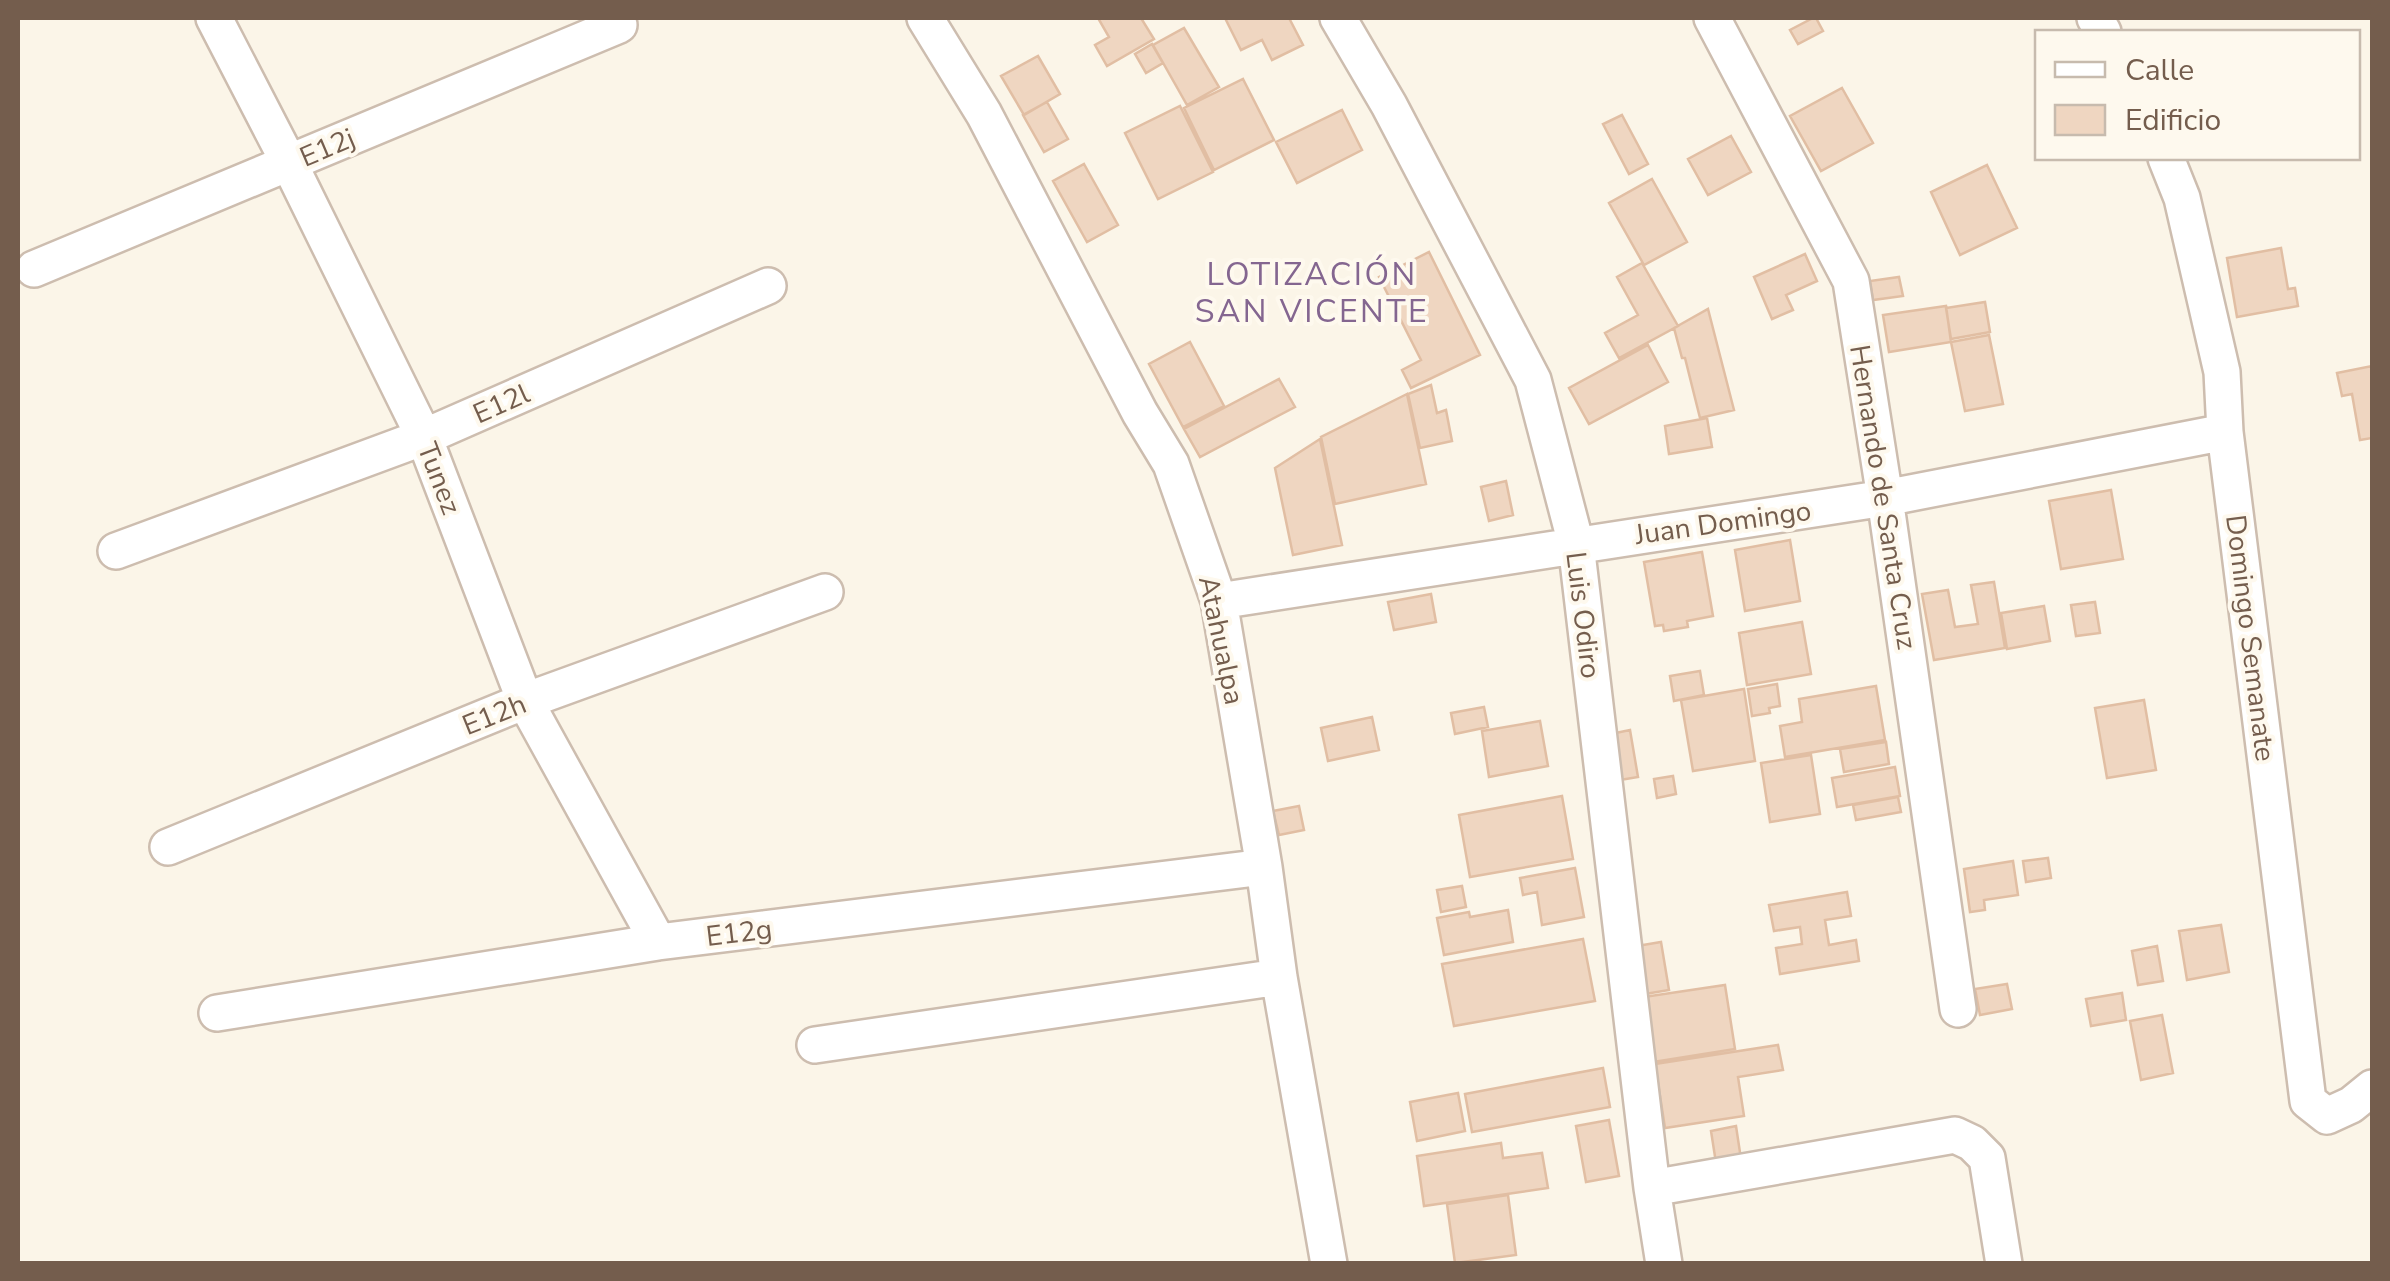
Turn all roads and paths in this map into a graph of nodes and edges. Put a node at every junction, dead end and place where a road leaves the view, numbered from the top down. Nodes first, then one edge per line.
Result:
1 (214, 18) edge
2 (926, 18) edge
3 (1338, 18) edge
4 (1712, 18) edge
5 (619, 25) dead end
6 (2167, 160) edge
7 (289, 162) junction
8 (34, 269) dead end
9 (768, 286) dead end
10 (2225, 432) junction
11 (424, 437) junction
12 (1885, 498) junction
13 (1576, 544) junction
14 (116, 551) dead end
15 (825, 592) dead end
16 (1219, 600) junction
17 (525, 702) junction
18 (168, 847) dead end
19 (1264, 867) junction
20 (658, 942) junction
21 (1279, 977) junction
22 (1958, 1009) dead end
23 (216, 1013) dead end
24 (815, 1045) dead end
25 (2372, 1088) edge
26 (1652, 1188) junction
27 (1329, 1264) edge
28 (1664, 1264) edge
29 (2004, 1264) edge

1 - 7 street, Tunez
2 - 16 street, Atahualpa
3 - 13 street, Luis Odiro
4 - 12 street, Hernando de Santa Cruz
5 - 7 street, E12j
6 - 10 street, Domingo Semanate
7 - 8 street, E12j
7 - 11 street, Tunez
9 - 11 street, E12l
10 - 12 street, Juan Domingo
10 - 25 street, Domingo Semanate
11 - 14 street, E12l
11 - 17 street, Tunez
12 - 13 street, Juan Domingo
12 - 22 street, Hernando de Santa Cruz
13 - 16 street, Juan Domingo
13 - 26 street, Luis Odiro
15 - 17 street, E12h
16 - 19 street, Atahualpa
17 - 18 street, E12h
17 - 20 street, Tunez
19 - 20 street, E12g
19 - 21 street, Atahualpa
20 - 23 street, E12g
21 - 24 street
21 - 27 street, Atahualpa
26 - 28 street, Luis Odiro
26 - 29 street

